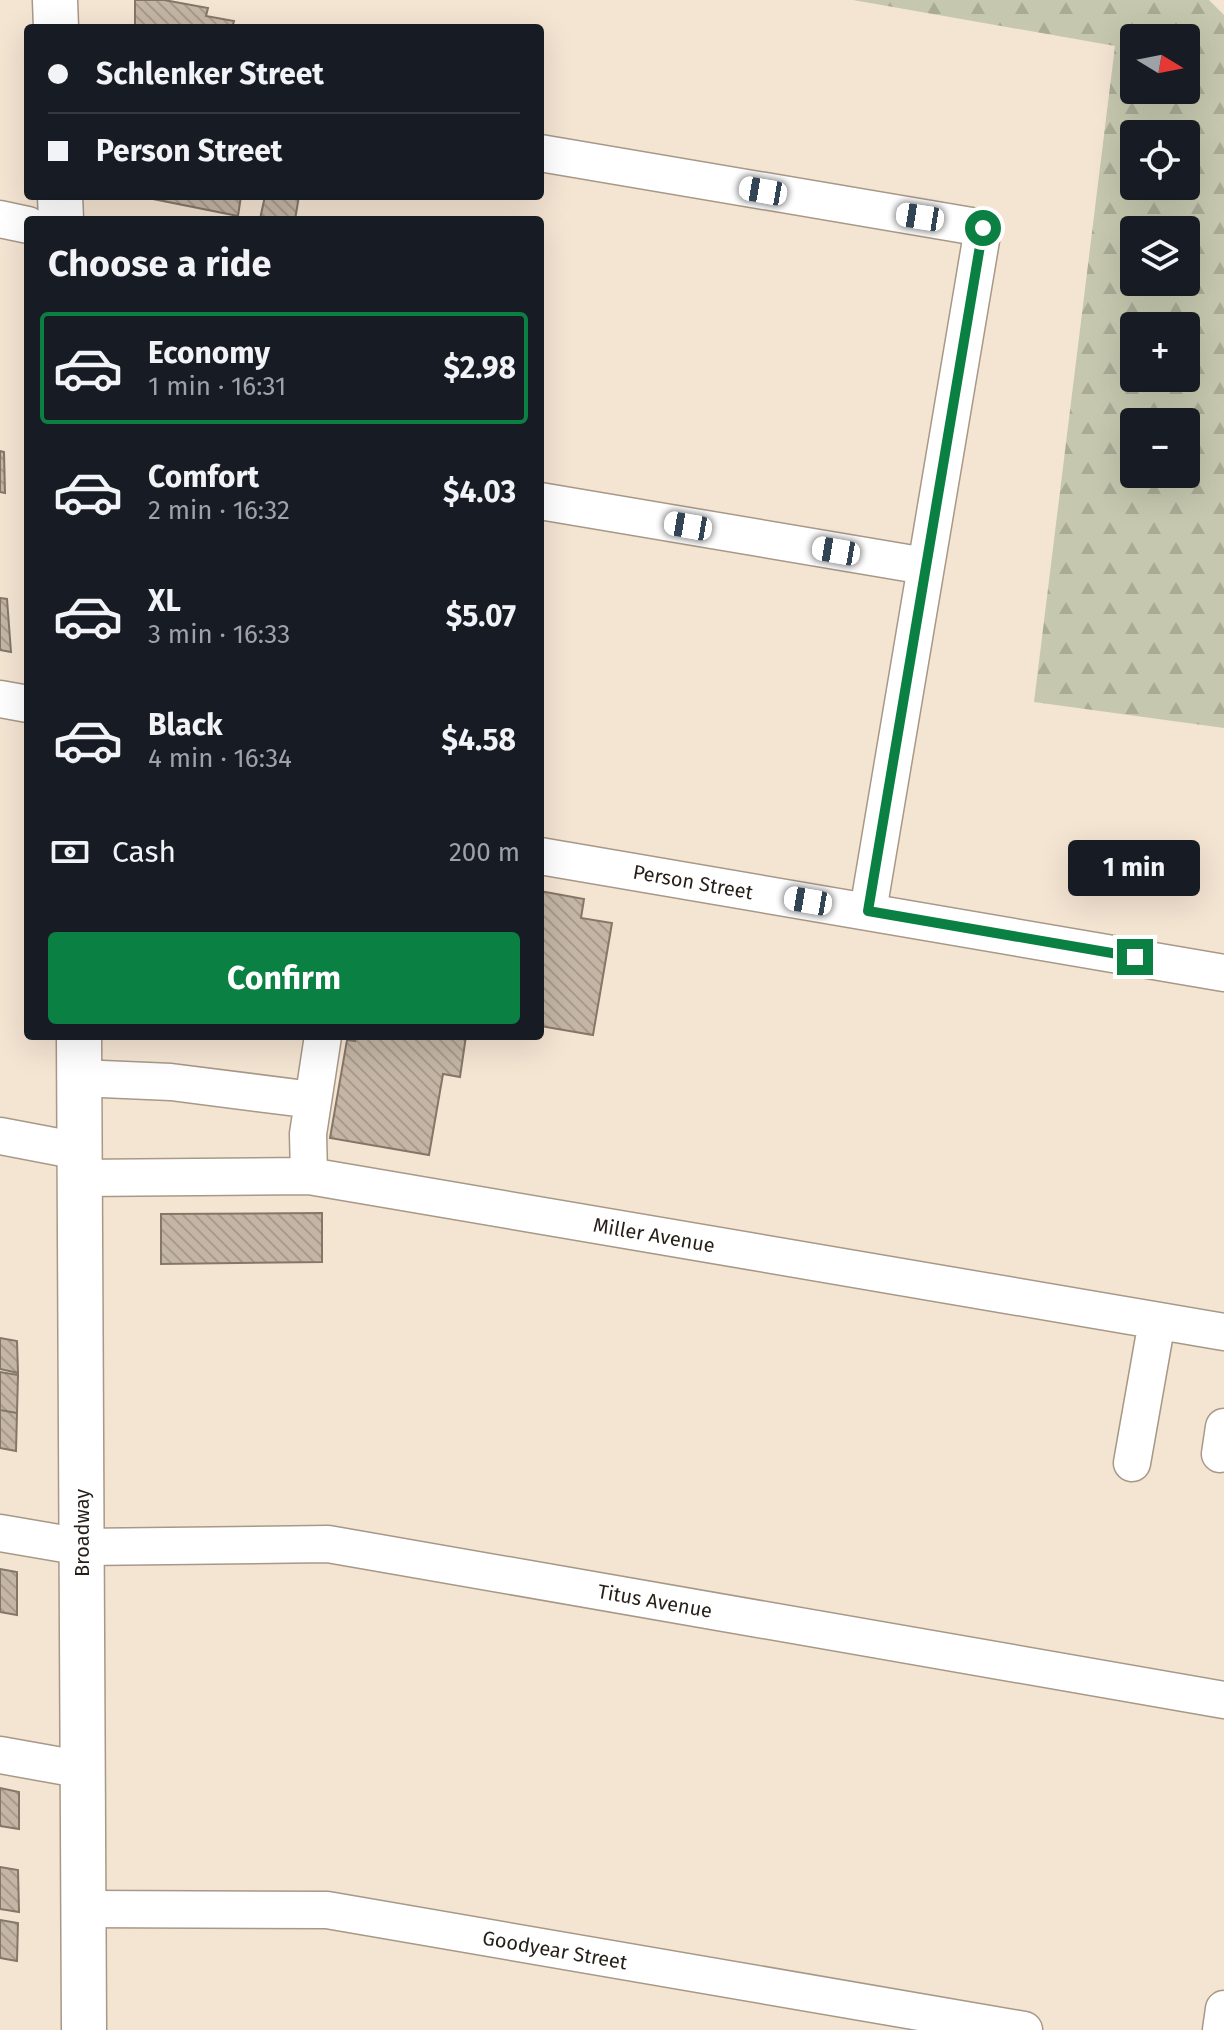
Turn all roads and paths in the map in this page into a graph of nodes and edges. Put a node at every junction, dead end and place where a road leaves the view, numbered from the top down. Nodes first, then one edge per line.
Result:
1 (55, 0) edge
2 (56, 24) edge
3 (544, 154) edge
4 (0, 219) edge
5 (24, 224) edge
6 (544, 502) edge
7 (925, 566) junction
8 (0, 699) edge
9 (24, 703) edge
10 (544, 857) edge
11 (868, 911) junction
12 (1224, 973) edge
13 (322, 1040) edge
14 (79, 1057) edge
15 (313, 1100) junction
16 (0, 1136) edge
17 (80, 1165) junction
18 (309, 1176) junction
19 (1157, 1321) junction
20 (1224, 1332) edge
21 (1132, 1463) dead end
22 (0, 1533) edge
23 (82, 1547) junction
24 (1224, 1700) edge
25 (0, 1755) edge
26 (84, 1770) junction
27 (84, 1909) junction
28 (1224, 2009) edge
29 (84, 2030) edge
30 (1024, 2030) edge
31 (1221, 2030) edge

1 - 2 main road
3 - 7 street
4 - 5 street
6 - 7 street
7 - 11 street
8 - 9 street
10 - 11 street, Person Street
11 - 12 street, Person Street
13 - 15 street
14 - 15 street
14 - 17 main road, Broadway
15 - 18 street
16 - 17 street, Miller Avenue
17 - 18 street, Miller Avenue
17 - 23 main road, Broadway
18 - 19 street, Miller Avenue
19 - 20 street, Miller Avenue
19 - 21 street
22 - 23 street, Titus Avenue
23 - 24 street, Titus Avenue
23 - 26 main road, Broadway
25 - 26 street
26 - 27 main road, Broadway
27 - 29 main road, Broadway
27 - 30 street, Goodyear Street
28 - 31 street

